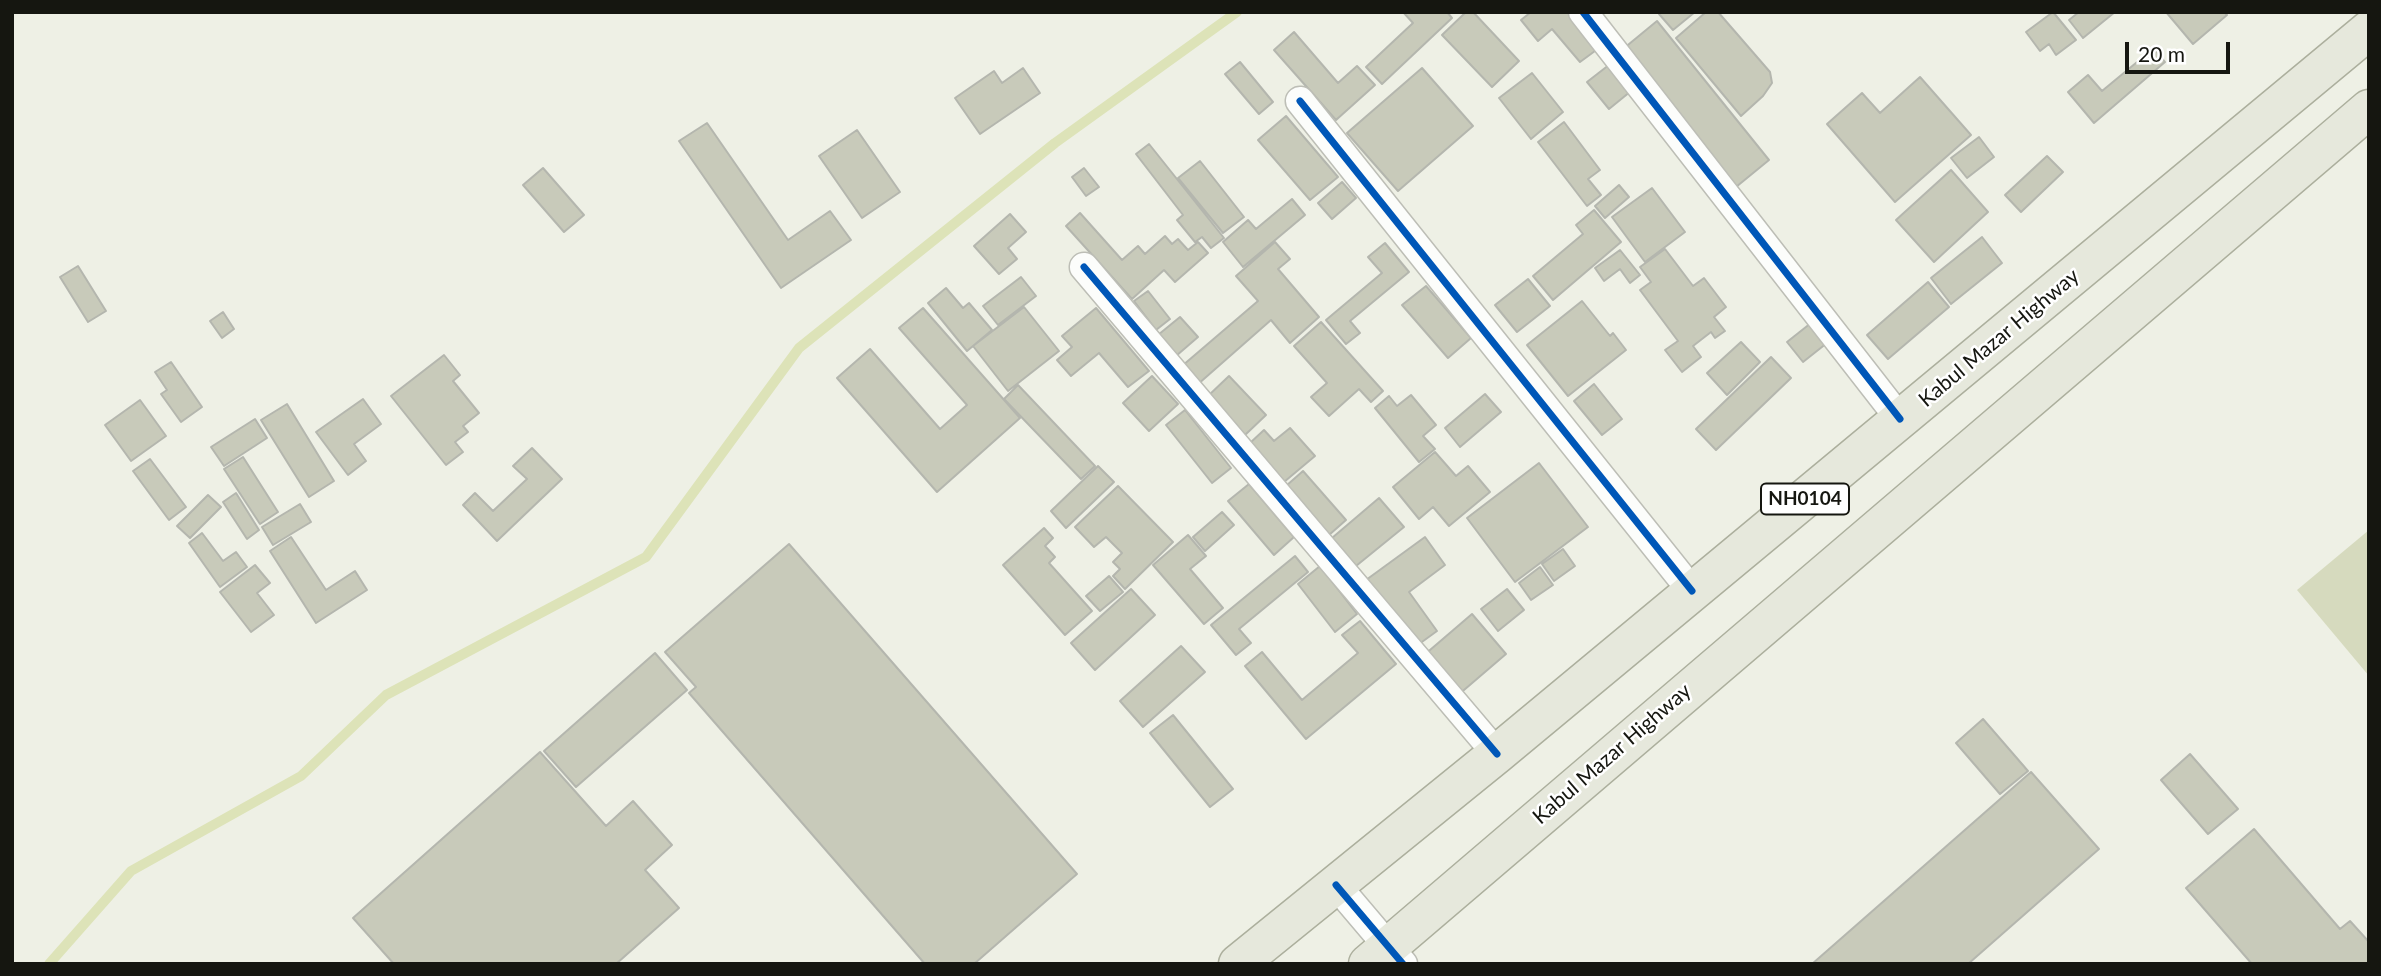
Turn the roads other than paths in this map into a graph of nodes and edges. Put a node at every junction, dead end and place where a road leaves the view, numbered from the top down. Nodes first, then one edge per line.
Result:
1 (1583, 12) edge
2 (2369, 30) edge
3 (1300, 101) dead end
4 (2369, 109) edge
5 (1084, 268) dead end
6 (1900, 419) junction
7 (1692, 592) junction
8 (1497, 754) junction
9 (1336, 885) junction
10 (1386, 958) edge
11 (1238, 964) edge

1 - 6 street
2 - 6 highway, Kabul Mazar Highway / NH0104
3 - 7 street
4 - 10 highway, Kabul Mazar Highway / NH0104
5 - 8 street
6 - 7 highway, Kabul Mazar Highway / NH0104
7 - 8 highway, Kabul Mazar Highway / NH0104
8 - 9 highway, Kabul Mazar Highway / NH0104
9 - 10 street
9 - 11 highway, Kabul Mazar Highway / NH0104

